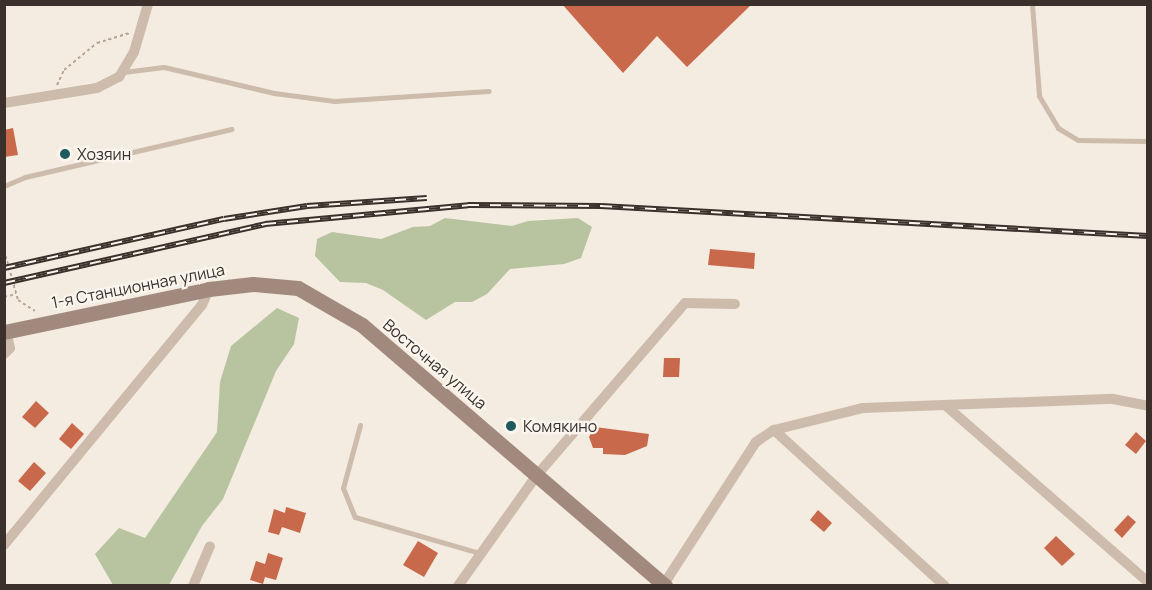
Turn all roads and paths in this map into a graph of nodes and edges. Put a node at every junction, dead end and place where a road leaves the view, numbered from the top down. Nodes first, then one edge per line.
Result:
1 (148, 4) edge
2 (1032, 4) edge
3 (141, 31) junction
4 (123, 72) junction
5 (489, 91) dead end
6 (52, 94) junction
7 (4, 103) edge
8 (232, 129) dead end
9 (1148, 141) edge
10 (4, 186) edge
11 (4, 250) edge
12 (11, 274) junction
13 (4, 276) edge
14 (279, 285) joint
15 (209, 289) junction
16 (16, 294) junction
17 (4, 297) edge
18 (735, 304) dead end
19 (42, 323) junction
20 (5, 332) edge
21 (4, 354) edge
22 (945, 405) junction
23 (1148, 406) edge
24 (360, 425) dead end
25 (774, 430) junction
26 (537, 474) junction
27 (4, 545) edge
28 (210, 546) dead end
29 (480, 553) junction
30 (1148, 582) edge
31 (193, 585) edge
32 (458, 585) edge
33 (664, 585) edge
34 (945, 585) edge

1 - 3 street
2 - 9 lane
3 - 4 street
3 - 6 path
4 - 5 lane
4 - 6 street
6 - 7 street
8 - 10 lane
11 - 12 path
12 - 13 path
12 - 16 path
14 - 15 main road, 1-я Станционная улица
14 - 26 main road, Восточная улица
15 - 19 main road, 1-я Станционная улица
15 - 27 street
16 - 17 path
16 - 19 path
18 - 26 street
19 - 20 main road, 1-я Станционная улица
20 - 21 street
22 - 23 street
22 - 25 street
22 - 30 street
24 - 29 lane
25 - 33 street
25 - 34 street
26 - 29 street
26 - 33 main road, Восточная улица
28 - 31 street
29 - 32 street

